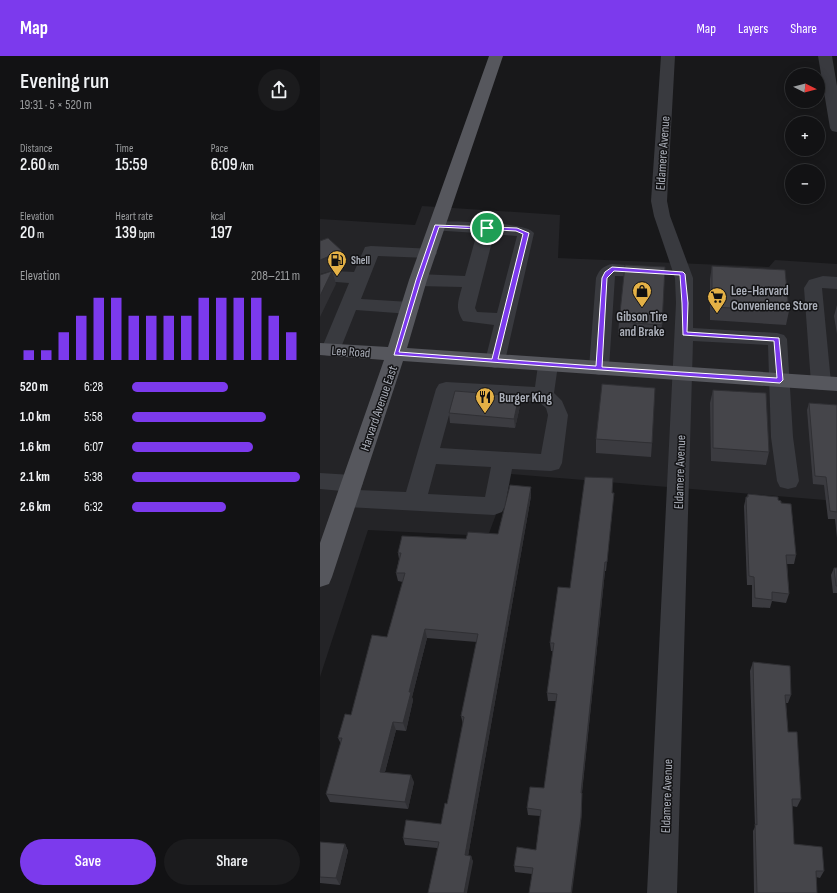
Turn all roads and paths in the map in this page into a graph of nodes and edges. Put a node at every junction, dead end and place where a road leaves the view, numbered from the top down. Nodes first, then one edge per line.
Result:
1 (496, 56) edge
2 (668, 56) edge
3 (825, 56) edge
4 (837, 128) edge
5 (437, 226) junction
6 (487, 228) junction
7 (428, 253) junction
8 (683, 274) junction
9 (360, 278) junction
10 (418, 280) junction
11 (320, 282) edge
12 (472, 282) junction
13 (837, 283) edge
14 (349, 304) junction
15 (410, 308) junction
16 (505, 320) junction
17 (684, 334) junction
18 (325, 350) edge
19 (396, 354) junction
20 (495, 361) junction
21 (548, 365) junction
22 (599, 368) junction
23 (683, 374) junction
24 (780, 380) junction
25 (829, 384) edge
26 (544, 395) junction
27 (428, 455) junction
28 (503, 460) junction
29 (788, 481) dead end
30 (320, 482) edge
31 (349, 491) junction
32 (413, 502) junction
33 (320, 577) edge
34 (662, 893) edge

1 - 5 main road, Harvard Avenue East
2 - 8 street, Eldamere Avenue
3 - 4 street
5 - 6 street
5 - 7 main road, Harvard Avenue East
6 - 12 street
6 - 16 street
7 - 9 street
7 - 10 main road, Harvard Avenue East
8 - 17 street, Eldamere Avenue
8 - 22 street
9 - 11 street
9 - 14 street
10 - 12 street
10 - 15 main road, Harvard Avenue East
12 - 16 street
13 - 25 street
14 - 15 street
14 - 18 street
15 - 19 main road, Harvard Avenue East
16 - 20 street
17 - 23 street, Eldamere Avenue
17 - 24 street
18 - 19 main road, Lee Road
19 - 20 main road, Lee Road
19 - 31 main road, Harvard Avenue East
20 - 21 main road, Lee Road
21 - 22 main road, Lee Road
21 - 26 street
22 - 23 main road, Lee Road
23 - 24 main road, Lee Road
23 - 34 street, Eldamere Avenue
24 - 25 main road, Lee Road
24 - 29 street
26 - 27 street
26 - 28 street
27 - 28 street
27 - 32 street
28 - 32 street
30 - 31 street
31 - 32 street
31 - 33 main road, Harvard Avenue East

